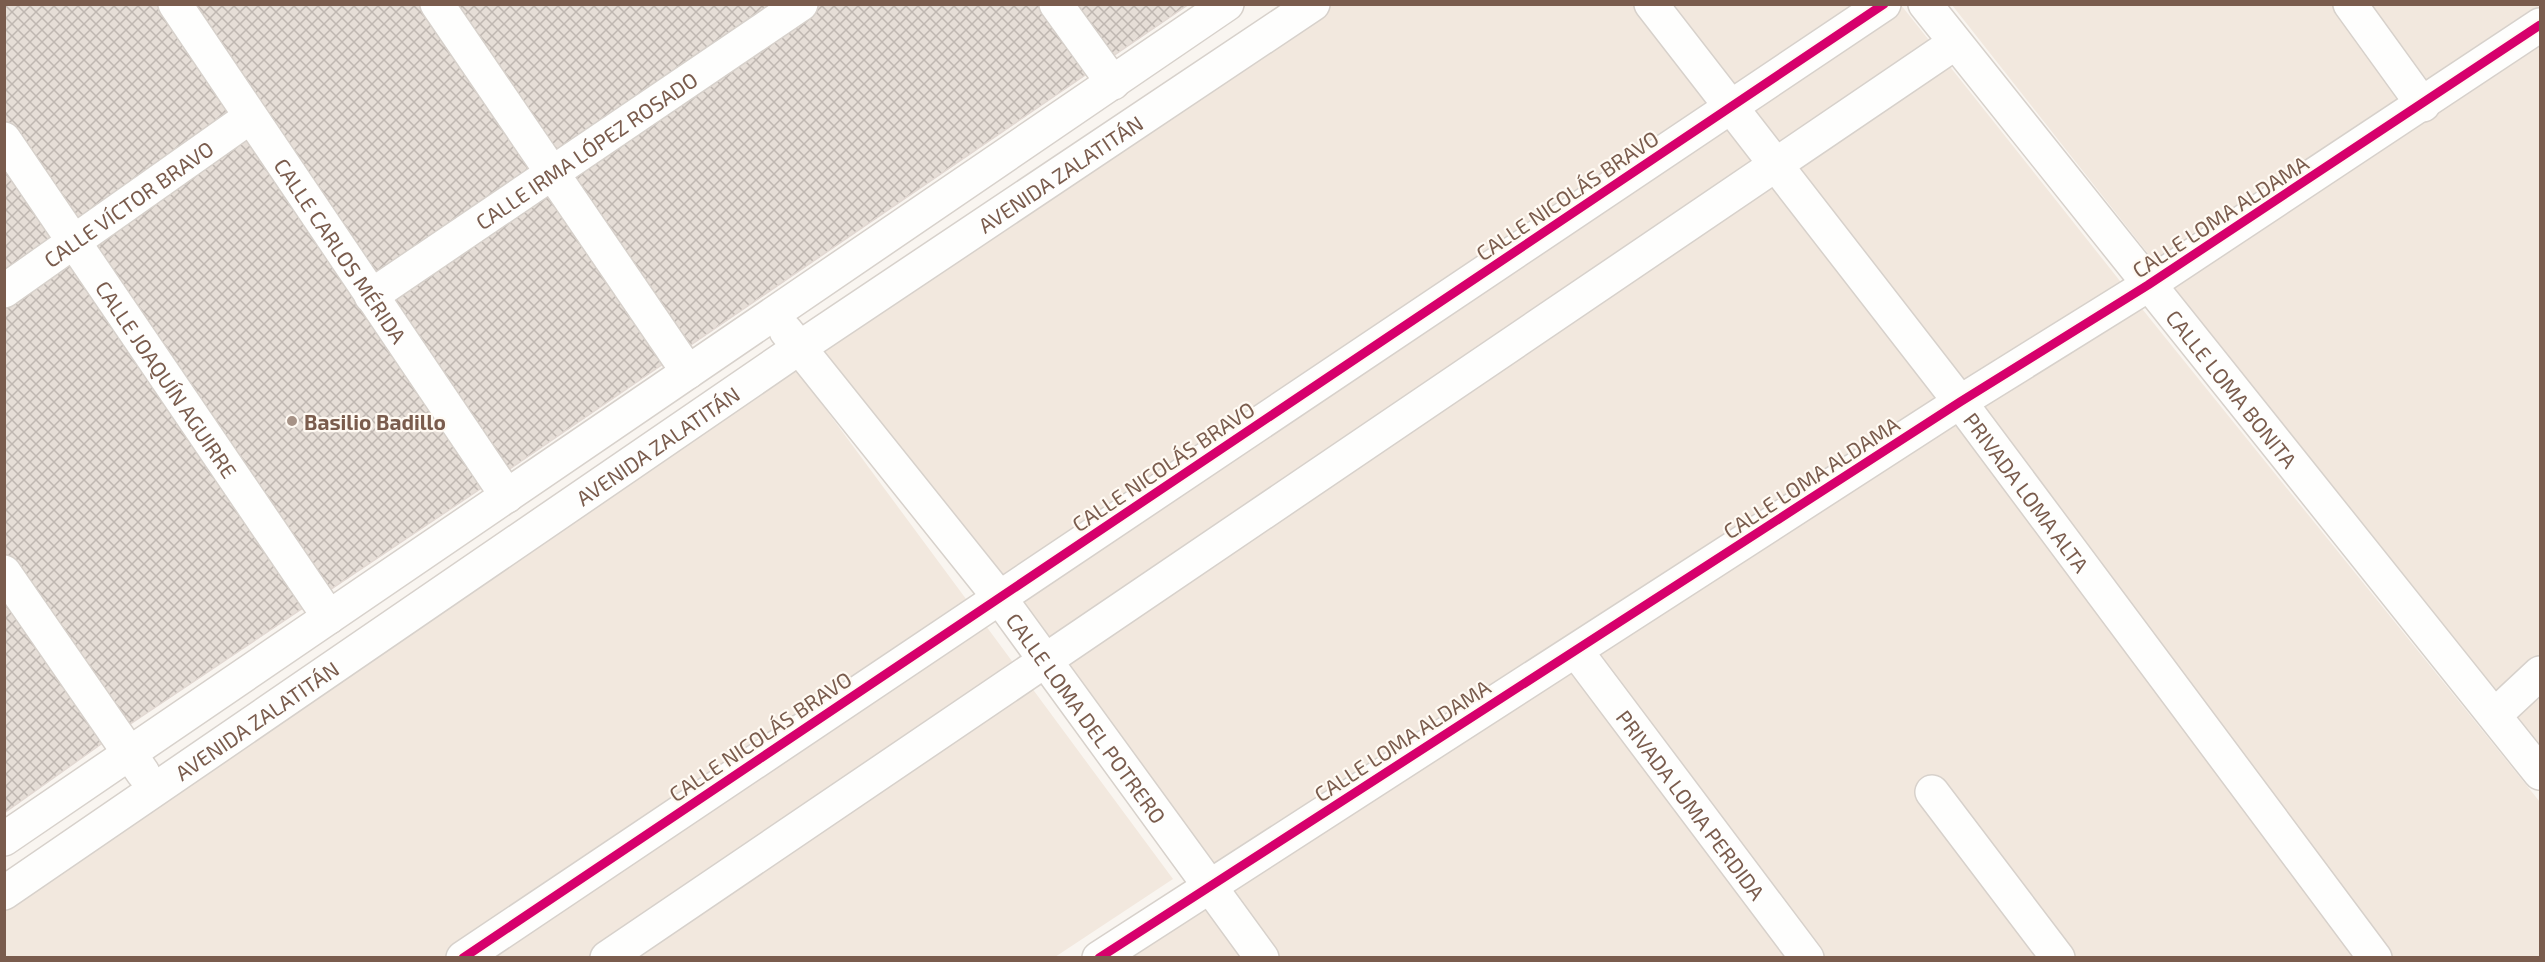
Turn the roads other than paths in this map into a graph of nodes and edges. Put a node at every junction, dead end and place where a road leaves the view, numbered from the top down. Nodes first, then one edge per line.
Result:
1 (175, 4) edge
2 (437, 4) edge
3 (801, 4) edge
4 (1056, 4) edge
5 (1227, 4) edge
6 (1313, 4) edge
7 (1651, 4) edge
8 (1884, 4) edge
9 (1924, 4) edge
10 (2350, 4) edge
11 (2541, 25) edge
12 (1954, 43) junction
13 (1113, 83) junction
14 (2423, 105) junction
15 (1730, 108) junction
16 (250, 117) junction
17 (4, 139) edge
18 (1775, 165) junction
19 (552, 173) junction
20 (74, 242) junction
21 (2148, 285) junction
22 (4, 291) edge
23 (371, 296) junction
24 (773, 314) junction
25 (799, 348) junction
26 (688, 372) junction
27 (1959, 402) junction
28 (507, 496) junction
29 (4, 572) edge
30 (999, 597) junction
31 (329, 617) junction
32 (1576, 651) junction
33 (1045, 660) junction
34 (2541, 673) edge
35 (2495, 715) junction
36 (130, 755) junction
37 (2541, 773) edge
38 (154, 789) junction
39 (1932, 792) dead end
40 (4, 839) edge
41 (1208, 886) junction
42 (4, 893) edge
43 (463, 957) edge
44 (607, 957) edge
45 (1099, 957) edge
46 (1262, 957) edge
47 (1807, 957) edge
48 (2058, 957) edge
49 (2375, 957) edge

1 - 16 street, CALLE CARLOS MÉRIDA
2 - 19 street
3 - 19 street, CALLE IRMA LÓPEZ ROSADO
4 - 13 street
5 - 13 street, AVENIDA ZALATITÁN
6 - 25 street, AVENIDA ZALATITÁN
7 - 15 street, PRIVADA LOMA ALTA
8 - 15 street, CALLE NICOLÁS BRAVO
9 - 12 street, CALLE LOMA BONITA
10 - 14 street
11 - 14 street, CALLE LOMA ALDAMA
12 - 18 street
12 - 21 street, CALLE LOMA BONITA
13 - 24 street, AVENIDA ZALATITÁN
14 - 21 street, CALLE LOMA ALDAMA
15 - 18 street, PRIVADA LOMA ALTA
15 - 30 street, CALLE NICOLÁS BRAVO
16 - 20 street, CALLE VÍCTOR BRAVO
16 - 23 street, CALLE CARLOS MÉRIDA
17 - 20 street, CALLE JOAQUÍN AGUIRRE
18 - 27 street, PRIVADA LOMA ALTA
18 - 33 street
19 - 23 street, CALLE IRMA LÓPEZ ROSADO
19 - 26 street
20 - 22 street, CALLE VÍCTOR BRAVO
20 - 31 street, CALLE JOAQUÍN AGUIRRE
21 - 27 street, CALLE LOMA ALDAMA
21 - 35 street, CALLE LOMA BONITA
23 - 28 street, CALLE CARLOS MÉRIDA
24 - 25 street, CALLE LOMA DEL POTRERO
24 - 26 street, AVENIDA ZALATITÁN
25 - 30 street, CALLE LOMA DEL POTRERO
25 - 38 street, AVENIDA ZALATITÁN
26 - 28 street, AVENIDA ZALATITÁN
27 - 32 street, CALLE LOMA ALDAMA
27 - 49 street, PRIVADA LOMA ALTA
28 - 31 street, AVENIDA ZALATITÁN
29 - 36 street
30 - 33 street, CALLE LOMA DEL POTRERO
30 - 43 street, CALLE NICOLÁS BRAVO
31 - 36 street, AVENIDA ZALATITÁN
32 - 41 street, CALLE LOMA ALDAMA
32 - 47 street, PRIVADA LOMA PERDIDA
33 - 41 street, CALLE LOMA DEL POTRERO
33 - 44 street
34 - 35 street
35 - 37 street, CALLE LOMA BONITA
36 - 38 street
36 - 40 street, AVENIDA ZALATITÁN
38 - 42 street, AVENIDA ZALATITÁN
39 - 48 street
41 - 45 street, CALLE LOMA ALDAMA
41 - 46 street, CALLE LOMA DEL POTRERO

